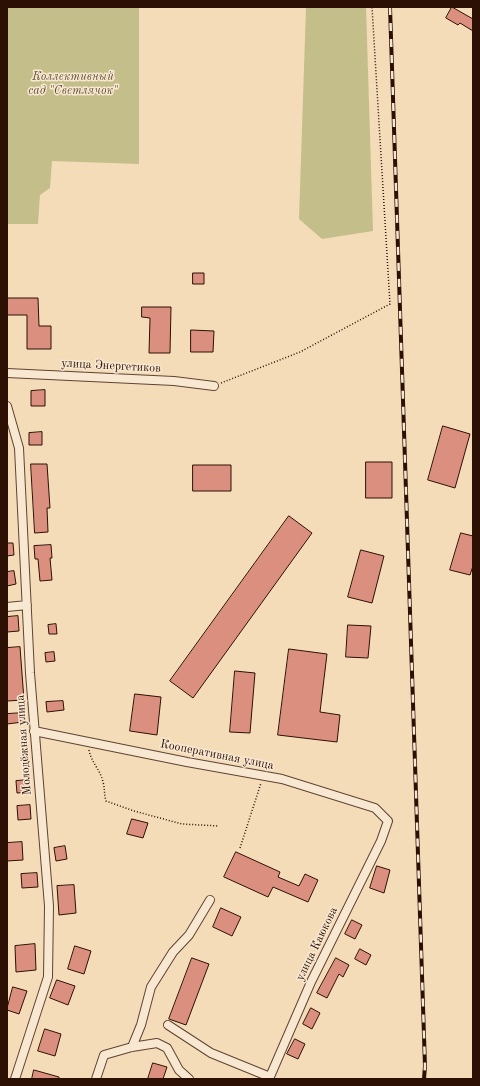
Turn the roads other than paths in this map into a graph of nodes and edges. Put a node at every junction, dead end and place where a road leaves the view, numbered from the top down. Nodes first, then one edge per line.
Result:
1 (7, 373) edge
2 (214, 386) road end
3 (7, 406) edge
4 (27, 605) junction
5 (7, 608) edge
6 (34, 731) junction
7 (388, 821) joint
8 (210, 900) dead end
9 (168, 1025) dead end
10 (132, 1047) junction
11 (269, 1078) edge
12 (15, 1079) edge
13 (96, 1079) edge
14 (189, 1079) edge

1 - 2 street, улица Энергетиков
3 - 4 street, Молодёжная улица
4 - 5 street
4 - 6 street, Молодёжная улица
6 - 7 street, Кооперативная улица
6 - 12 street, Молодёжная улица
7 - 11 street, улица Каюкова
8 - 10 street
9 - 11 street
10 - 13 street
10 - 14 street

